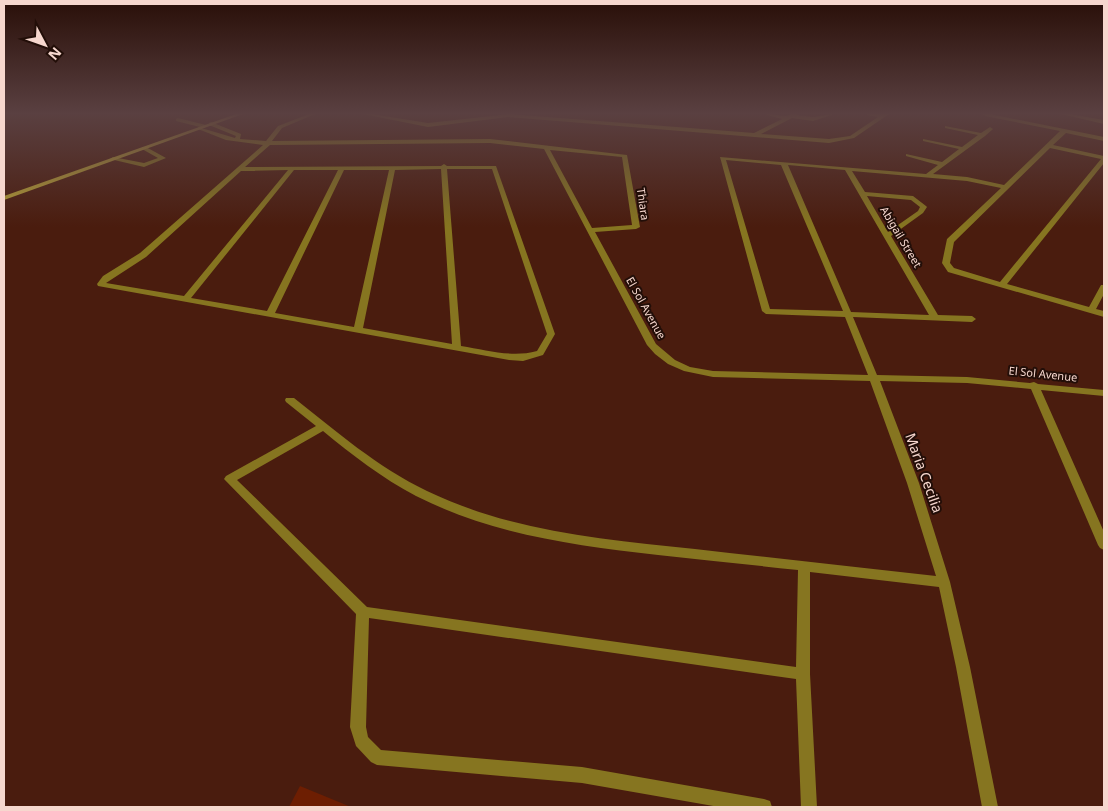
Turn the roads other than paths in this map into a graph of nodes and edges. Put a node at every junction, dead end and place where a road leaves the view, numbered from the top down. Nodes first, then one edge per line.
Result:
1 (133, 152) edge
2 (153, 152) edge
3 (258, 152) edge
4 (548, 152) edge
5 (592, 152) edge
6 (960, 152) edge
7 (1043, 152) edge
8 (1076, 152) edge
9 (908, 156) dead end
10 (1104, 158) edge
11 (113, 159) junction
12 (784, 164) junction
13 (943, 164) junction
14 (444, 166) junction
15 (393, 167) junction
16 (292, 168) junction
17 (342, 168) junction
18 (847, 168) junction
19 (240, 169) junction
20 (928, 175) junction
21 (1003, 187) junction
22 (862, 194) junction
23 (4, 198) edge
24 (589, 230) junction
25 (887, 236) junction
26 (1002, 285) junction
27 (1104, 287) edge
28 (185, 300) junction
29 (1091, 310) junction
30 (270, 314) junction
31 (1104, 314) edge
32 (849, 315) junction
33 (935, 317) junction
34 (972, 319) dead end
35 (358, 330) junction
36 (457, 347) junction
37 (874, 377) junction
38 (1034, 385) junction
39 (1104, 394) edge
40 (290, 400) dead end
41 (324, 426) junction
42 (1104, 545) edge
43 (804, 566) junction
44 (944, 582) junction
45 (363, 612) junction
46 (803, 674) junction
47 (764, 807) edge
48 (809, 807) edge
49 (990, 807) edge

1 - 11 street
2 - 11 street
3 - 19 street
4 - 24 street, El Sol Avenue
5 - 24 street, Thiara
6 - 13 street
7 - 21 street
8 - 10 street
9 - 13 street
10 - 26 street
11 - 23 street
12 - 18 street
12 - 32 street, Maria Cecilia
12 - 32 street
13 - 20 street
14 - 15 street
14 - 36 street
14 - 36 street
15 - 17 street
15 - 35 street
16 - 17 street
16 - 19 street
16 - 28 street
17 - 30 street
18 - 20 street
18 - 22 street, Abigail Street
19 - 28 street
20 - 21 street
21 - 26 street
22 - 25 street, Abigail Street
22 - 25 street
24 - 37 street, El Sol Avenue
25 - 33 street, Abigail Street
26 - 29 street
27 - 29 street
28 - 30 street
29 - 31 street
30 - 35 street
32 - 33 street
32 - 37 street, Maria Cecilia
33 - 34 street
35 - 36 street
37 - 38 street, El Sol Avenue
37 - 44 street, Maria Cecilia
38 - 39 street, El Sol Avenue
38 - 42 street
40 - 41 street
41 - 43 street
41 - 45 street
43 - 44 street
43 - 46 street
44 - 49 street, Maria Cecilia
45 - 46 street
45 - 47 street
46 - 48 street

